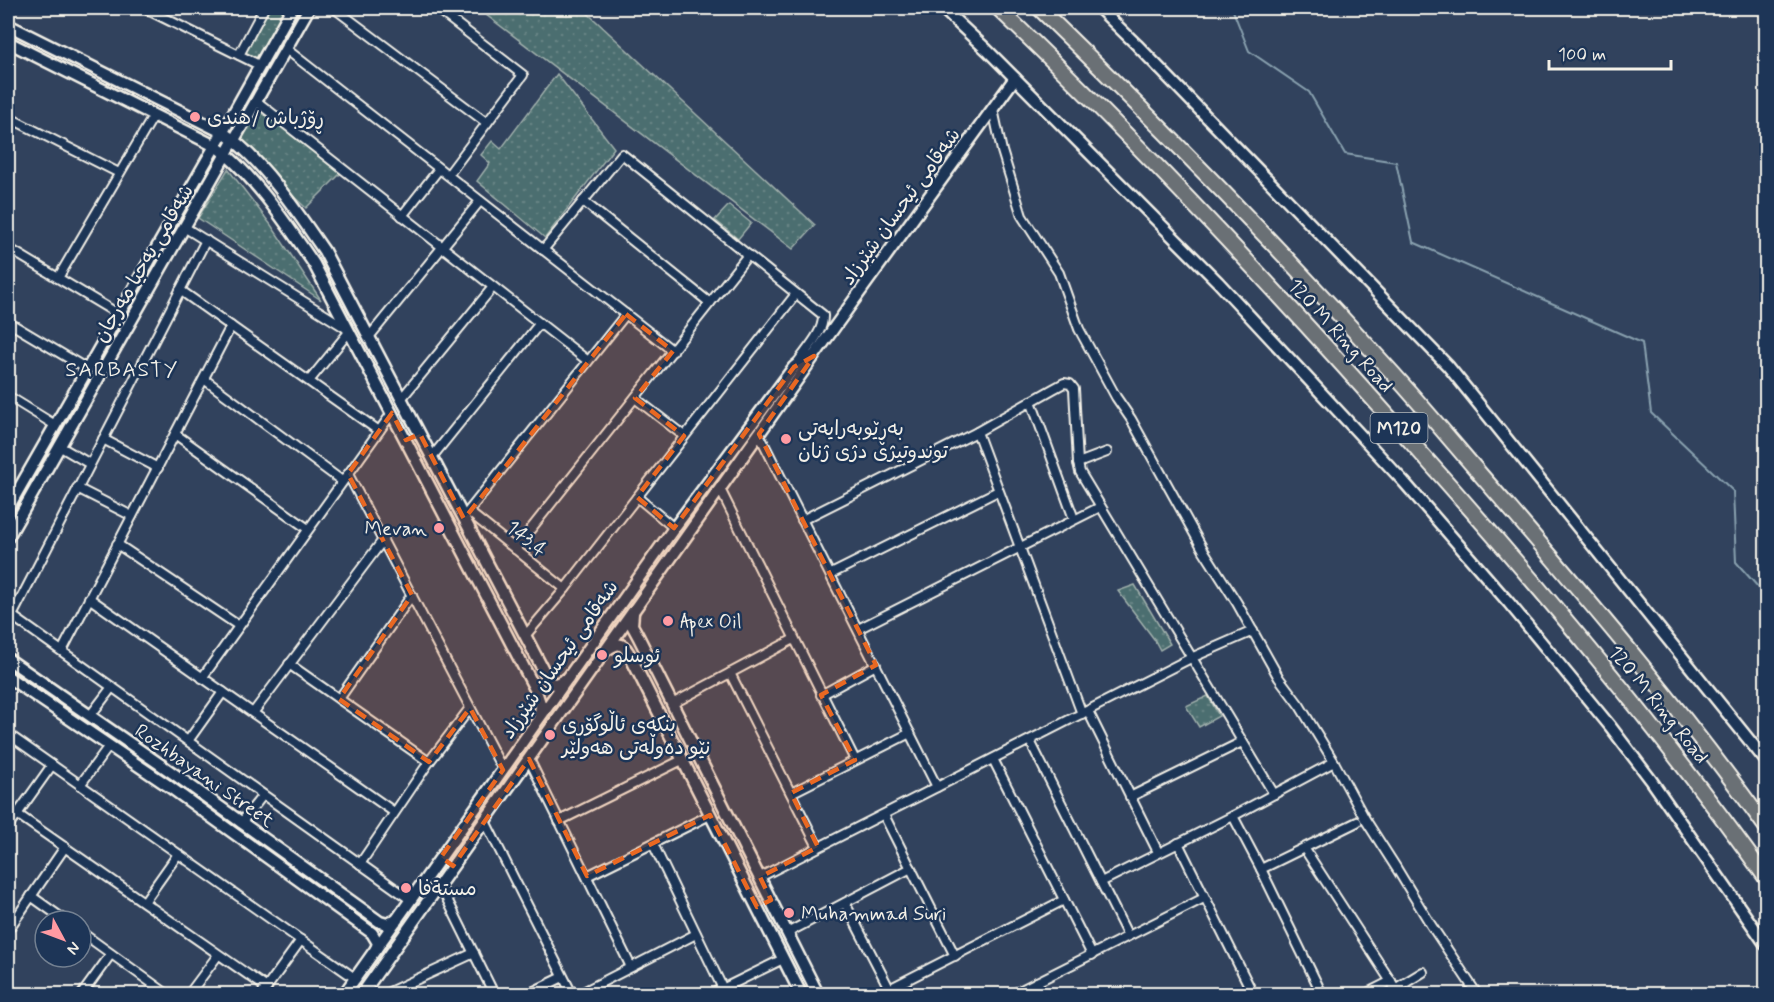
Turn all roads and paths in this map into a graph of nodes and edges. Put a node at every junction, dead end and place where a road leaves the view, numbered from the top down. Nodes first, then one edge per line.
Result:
1 (144, 8) edge
2 (264, 8) edge
3 (292, 8) edge
4 (309, 8) edge
5 (334, 8) edge
6 (436, 8) edge
7 (942, 8) edge
8 (998, 8) edge
9 (1039, 8) edge
10 (1099, 8) edge
11 (8, 25) edge
12 (22, 32) junction
13 (11, 44) edge
14 (286, 49) junction
15 (239, 55) junction
16 (259, 65) junction
17 (1016, 78) junction
18 (256, 101) junction
19 (993, 110) junction
20 (154, 115) junction
21 (8, 118) edge
22 (487, 123) junction
23 (211, 127) junction
24 (222, 132) junction
25 (204, 140) junction
26 (234, 140) junction
27 (215, 146) junction
28 (244, 151) junction
29 (230, 157) junction
30 (439, 169) junction
31 (119, 173) junction
32 (448, 176) junction
33 (480, 201) junction
34 (583, 201) junction
35 (402, 216) junction
36 (184, 227) junction
37 (206, 240) junction
38 (442, 247) junction
39 (8, 248) edge
40 (543, 250) junction
41 (748, 255) junction
42 (57, 278) junction
43 (493, 287) junction
44 (180, 290) junction
45 (796, 294) junction
46 (710, 303) junction
47 (118, 314) junction
48 (626, 314) junction
49 (8, 322) edge
50 (540, 324) junction
51 (231, 326) junction
52 (349, 330) junction
53 (369, 337) junction
54 (673, 351) junction
55 (814, 356) junction
56 (588, 361) junction
57 (794, 368) junction
58 (87, 369) junction
59 (204, 380) junction
60 (309, 381) junction
61 (74, 392) junction
62 (8, 396) edge
63 (635, 398) junction
64 (86, 399) junction
65 (401, 399) junction
66 (1031, 401) junction
67 (392, 413) junction
68 (55, 425) junction
69 (379, 431) junction
70 (976, 432) junction
71 (175, 434) junction
72 (420, 434) junction
73 (759, 434) junction
74 (684, 436) junction
75 (102, 439) junction
76 (406, 441) junction
77 (59, 446) junction
78 (1107, 452) dead end
79 (432, 457) junction
80 (1078, 463) junction
81 (90, 464) junction
82 (158, 468) junction
83 (348, 474) junction
84 (342, 481) junction
85 (77, 488) junction
86 (720, 489) junction
87 (998, 491) junction
88 (637, 497) junction
89 (1100, 507) junction
90 (8, 508) edge
91 (466, 515) junction
92 (132, 516) junction
93 (1074, 519) junction
94 (802, 520) junction
95 (674, 528) junction
96 (308, 529) junction
97 (8, 537) edge
98 (383, 540) junction
99 (117, 544) junction
100 (1020, 547) junction
101 (515, 549) junction
102 (655, 555) junction
103 (667, 564) junction
104 (831, 574) junction
105 (564, 590) junction
106 (412, 595) junction
107 (89, 598) junction
108 (633, 612) junction
109 (10, 614) edge
110 (239, 627) junction
111 (858, 629) junction
112 (1254, 631) junction
113 (525, 636) junction
114 (794, 639) junction
115 (642, 644) junction
116 (62, 651) junction
117 (605, 651) junction
118 (628, 652) junction
119 (1191, 658) junction
120 (8, 659) edge
121 (289, 664) junction
122 (876, 666) junction
123 (730, 673) junction
124 (8, 677) edge
125 (202, 678) junction
126 (568, 678) junction
127 (550, 683) junction
128 (112, 687) junction
129 (536, 691) junction
130 (223, 692) junction
131 (821, 694) junction
132 (339, 699) junction
133 (672, 704) junction
134 (471, 708) junction
135 (1084, 712) junction
136 (253, 713) junction
137 (90, 716) junction
138 (539, 718) junction
139 (910, 733) junction
140 (8, 734) edge
141 (188, 741) junction
142 (1030, 741) junction
143 (1242, 742) junction
144 (109, 746) junction
145 (529, 759) junction
146 (993, 759) junction
147 (682, 760) junction
148 (855, 760) junction
149 (1767, 761) edge
150 (429, 762) junction
151 (1334, 762) junction
152 (52, 765) junction
153 (503, 770) junction
154 (174, 774) junction
155 (80, 785) junction
156 (166, 785) junction
157 (937, 786) junction
158 (791, 793) junction
159 (1274, 794) junction
160 (263, 795) junction
161 (1130, 797) junction
162 (394, 812) junction
163 (17, 814) junction
164 (710, 814) junction
165 (884, 815) junction
166 (1233, 816) junction
167 (485, 821) junction
168 (559, 821) junction
169 (1357, 822) dead end
170 (241, 823) junction
171 (8, 827) edge
172 (1767, 827) edge
173 (1178, 843) junction
174 (652, 844) junction
175 (65, 847) junction
176 (818, 847) junction
177 (1304, 848) junction
178 (1158, 852) junction
179 (178, 854) junction
180 (441, 857) junction
181 (360, 864) junction
182 (453, 866) junction
183 (911, 868) junction
184 (1261, 869) junction
185 (587, 876) junction
186 (760, 877) junction
187 (1767, 878) edge
188 (1101, 882) junction
189 (440, 885) junction
190 (31, 896) junction
191 (1204, 898) junction
192 (411, 900) junction
193 (771, 900) junction
194 (1064, 900) junction
195 (144, 902) junction
196 (845, 903) junction
197 (757, 907) junction
198 (49, 909) edge
199 (397, 920) junction
200 (380, 922) junction
201 (8, 930) edge
202 (372, 933) junction
203 (787, 933) junction
204 (696, 934) junction
205 (1128, 936) junction
206 (301, 940) junction
207 (93, 941) edge
208 (1767, 945) edge
209 (376, 950) junction
210 (474, 953) junction
211 (111, 954) junction
212 (218, 954) junction
213 (1092, 955) junction
214 (955, 956) junction
215 (783, 959) junction
216 (631, 967) junction
217 (1423, 972) dead end
218 (563, 977) junction
219 (356, 979) junction
220 (1037, 982) junction
221 (1395, 988) edge
222 (723, 989) junction
223 (264, 991) edge
224 (890, 992) edge
225 (82, 994) edge
226 (167, 994) edge
227 (189, 994) edge
228 (344, 994) edge
229 (362, 994) edge
230 (385, 994) edge
231 (494, 994) edge
232 (528, 994) edge
233 (572, 994) edge
234 (579, 994) edge
235 (712, 994) edge
236 (801, 994) edge
237 (818, 994) edge
238 (1013, 994) edge
239 (1043, 994) edge
240 (1253, 994) edge
241 (1322, 994) edge
242 (1365, 994) edge
243 (1477, 994) edge

1 - 15 street
2 - 15 street
3 - 16 street, شەقامی یەحیا مەرجان
4 - 14 street, شەقامی یەحیا مەرجان
5 - 22 street
6 - 22 street
7 - 17 street
8 - 187 highway, 120 M Ring Road / M120
9 - 172 highway, 120 M Ring Road / M120
10 - 149 street
11 - 12 street
12 - 13 street
12 - 23 street
13 - 20 street
14 - 18 street, شەقامی یەحیا مەرجان
14 - 30 street
15 - 16 street
16 - 24 street, شەقامی یەحیا مەرجان
17 - 19 street, شەقامی ئیحسان شێرزاد
17 - 208 street
18 - 26 street, شەقامی یەحیا مەرجان
18 - 35 street
19 - 55 street, شەقامی ئیحسان شێرزاد
19 - 112 street
20 - 25 street
20 - 31 street
21 - 31 street
22 - 32 street
23 - 24 street
23 - 25 street
24 - 26 street
24 - 27 street, شەقامی یەحیا مەرجان
25 - 27 street
26 - 28 street
26 - 29 street, شەقامی یەحیا مەرجان
27 - 29 street
27 - 47 street, شەقامی یەحیا مەرجان
28 - 29 street
28 - 53 street
29 - 36 street, شەقامی یەحیا مەرجان
29 - 52 street
30 - 32 street
30 - 35 street
31 - 42 street
32 - 33 street
33 - 38 street
33 - 40 street
34 - 40 street
34 - 41 street
34 - 46 street
35 - 38 street
36 - 37 street
36 - 64 street, شەقامی یەحیا مەرجان
37 - 44 street
37 - 52 street
38 - 43 street
38 - 53 street
39 - 42 street
40 - 48 street
41 - 45 street
41 - 46 street
42 - 47 street
43 - 50 street
43 - 65 street
44 - 51 street
44 - 75 street
45 - 57 street
45 - 74 street
46 - 54 street
47 - 58 street, شەقامی یەحیا مەرجان
48 - 54 street
48 - 56 street
49 - 58 street
50 - 56 street
50 - 79 street
51 - 59 street
51 - 60 street
52 - 60 street
52 - 67 street
53 - 65 street
54 - 63 street
55 - 57 street, شەقامی ئیحسان شێرزاد
55 - 73 street, شەقامی ئیحسان شێرزاد
56 - 91 street
57 - 95 street, شەقامی ئیحسان شێرزاد
58 - 61 street, شەقامی یەحیا مەرجان
59 - 71 street
59 - 84 street
60 - 69 street
61 - 64 street
61 - 68 street, شەقامی یەحیا مەرجان
62 - 68 street
63 - 74 street
63 - 101 street
64 - 77 street, شەقامی یەحیا مەرجان
65 - 72 street
66 - 70 street
66 - 80 street
66 - 93 street
67 - 69 street
67 - 76 street
68 - 90 street, شەقامی یەحیا مەرجان
69 - 83 street
70 - 87 street
70 - 94 street
71 - 82 street
71 - 96 street
72 - 76 street
72 - 79 street
73 - 86 street, شەقامی ئیحسان شێرزاد
73 - 94 street
74 - 88 street
75 - 81 street
75 - 82 street
76 - 129 street
77 - 81 street
77 - 97 street, شەقامی یەحیا مەرجان
78 - 80 street
79 - 91 street
80 - 89 street
81 - 85 street
82 - 92 street
83 - 84 street
83 - 98 street
84 - 96 street
85 - 92 street
85 - 109 street
86 - 103 street, شەقامی ئیحسان شێرزاد
86 - 114 street
87 - 100 street
87 - 104 street
88 - 95 street
88 - 105 street
89 - 93 street
89 - 119 street
91 - 101 street, 143.4
91 - 113 street
92 - 99 street
93 - 100 street
94 - 104 street
95 - 102 street, شەقامی ئیحسان شێرزاد
96 - 110 street
98 - 106 street
98 - 121 street
99 - 107 street
99 - 110 street
100 - 111 street
100 - 135 street
101 - 105 street, 143.4
102 - 103 street
102 - 126 street, شەقامی ئیحسان شێرزاد
103 - 108 street, شەقامی ئیحسان شێرزاد
104 - 111 street
105 - 113 street
106 - 132 street
106 - 134 street
107 - 116 street
107 - 125 street
108 - 115 street
108 - 117 street, شەقامی ئیحسان شێرزاد
109 - 116 street
110 - 125 street
111 - 122 street
112 - 119 street
112 - 151 street
113 - 127 street
114 - 123 street
114 - 131 street
115 - 118 street
115 - 133 street
116 - 128 street
117 - 118 street
117 - 145 street, شەقامی ئیحسان شێرزاد
118 - 147 street
119 - 135 street
119 - 143 street
120 - 137 street, Rozhbayani Street
121 - 132 street
121 - 136 street
122 - 131 street
122 - 139 street
123 - 133 street
123 - 158 street
124 - 144 street, Rozhbayani Street
125 - 130 street
126 - 127 street
126 - 138 street, شەقامی ئیحسان شێرزاد
127 - 129 street
128 - 137 street
128 - 141 street
129 - 138 street
130 - 136 street
130 - 141 street
131 - 148 street
132 - 150 street
133 - 186 street
134 - 150 street
134 - 153 street
135 - 142 street
135 - 161 street
136 - 162 street
137 - 154 street, Rozhbayani Street
138 - 153 street, شەقامی ئیحسان شێرزاد
139 - 148 street
139 - 157 street
140 - 152 street
141 - 160 street
142 - 146 street
142 - 188 street
143 - 159 street
143 - 161 street
144 - 155 street
144 - 156 street, Rozhbayani Street
145 - 167 street, شەقامی ئیحسان شێرزاد
145 - 168 street
146 - 157 street
146 - 194 street
147 - 164 street
147 - 168 street
148 - 158 street
150 - 162 street
151 - 159 street
151 - 243 street
152 - 155 street
152 - 163 street
153 - 180 street, شەقامی ئیحسان شێرزاد
154 - 156 street
154 - 170 street, Rozhbayani Street
155 - 179 street
156 - 202 street, Rozhbayani Street
157 - 165 street
158 - 176 street
159 - 166 street
160 - 170 street
160 - 181 street
161 - 178 street
162 - 181 street
163 - 171 street
163 - 175 street
164 - 174 street
164 - 197 street
165 - 176 street
165 - 183 street
166 - 173 street
166 - 184 street
167 - 182 street, شەقامی ئیحسان شێرزاد
167 - 218 street
168 - 185 street
169 - 177 street
170 - 200 street, Rozhbayani Street
173 - 178 street
173 - 191 street
174 - 185 street
174 - 204 street
175 - 190 street
175 - 195 street
176 - 186 street
177 - 184 street
177 - 221 street
178 - 188 street
179 - 195 street
179 - 206 street
180 - 182 street
180 - 192 street, شەقامی ئیحسان شێرزاد
181 - 192 street
182 - 189 street, شەقامی ئیحسان شێرزاد
183 - 196 street
183 - 214 street
184 - 241 street
185 - 216 street
186 - 193 street
188 - 205 street
189 - 210 street
189 - 229 street, شەقامی ئیحسان شێرزاد
190 - 198 street
190 - 201 street
191 - 205 street
191 - 240 street
192 - 199 street, شەقامی ئیحسان شێرزاد
193 - 197 street
193 - 203 street
194 - 213 street
194 - 214 street
195 - 212 street
196 - 203 street
196 - 224 street
197 - 215 street
199 - 200 street
199 - 209 street, شەقامی ئیحسان شێرزاد
200 - 202 street
202 - 209 street
203 - 237 street
204 - 216 street
204 - 222 street
205 - 213 street
206 - 219 street
206 - 223 street
207 - 211 street
209 - 219 street, شەقامی ئیحسان شێرزاد
210 - 230 street
210 - 231 street
211 - 225 street
211 - 226 street
212 - 223 street
212 - 227 street
213 - 220 street
214 - 224 street
215 - 222 street
215 - 236 street
216 - 234 street
217 - 221 street
218 - 232 street
218 - 233 street
219 - 228 street, شەقامی ئیحسان شێرزاد
220 - 238 street
220 - 239 street
221 - 242 street
222 - 235 street

